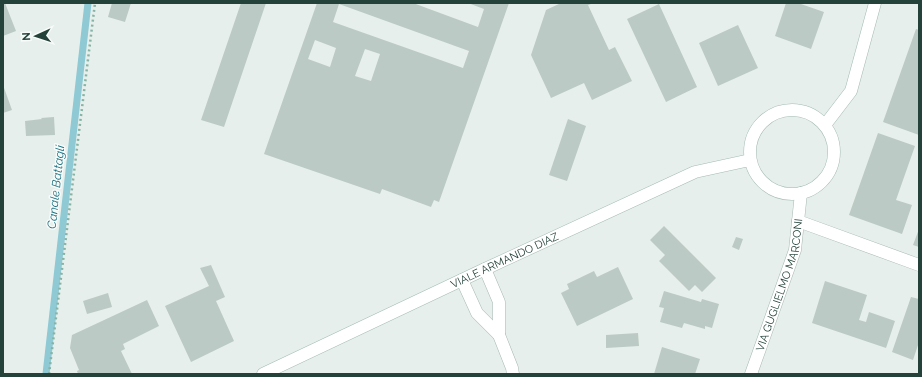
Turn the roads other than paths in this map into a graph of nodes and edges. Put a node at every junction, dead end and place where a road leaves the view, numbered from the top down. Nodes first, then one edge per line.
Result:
1 (874, 3) edge
2 (824, 125) junction
3 (750, 160) junction
4 (801, 194) junction
5 (798, 221) junction
6 (919, 265) edge
7 (485, 269) junction
8 (462, 280) junction
9 (499, 335) junction
10 (263, 374) edge
11 (513, 374) edge
12 (751, 374) edge

1 - 2 street
2 - 3 street
2 - 4 street
3 - 4 street
3 - 7 street, VIALE ARMANDO DIAZ
4 - 5 street, VIA GUGLIELMO MARCONI
5 - 6 street
5 - 12 street, VIA GUGLIELMO MARCONI
7 - 8 street, VIALE ARMANDO DIAZ
7 - 9 street
8 - 9 street
8 - 10 street, VIALE ARMANDO DIAZ
9 - 11 street

